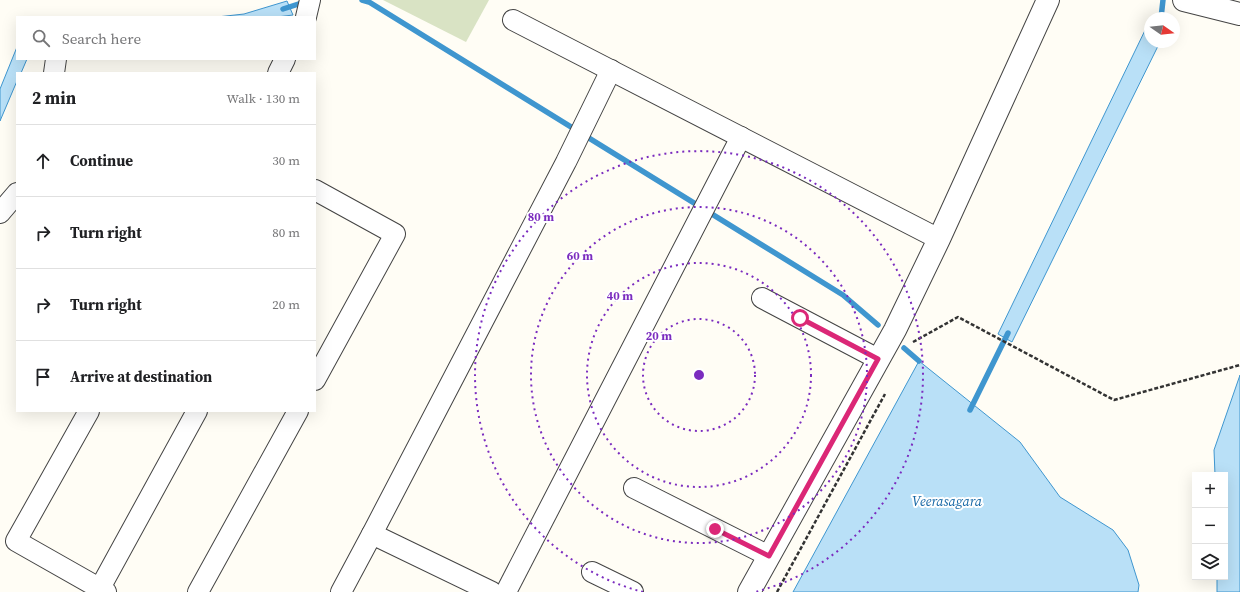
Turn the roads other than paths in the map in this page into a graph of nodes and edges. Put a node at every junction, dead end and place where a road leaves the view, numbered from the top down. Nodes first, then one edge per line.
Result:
1 (310, 0) edge
2 (1048, 0) edge
3 (1184, 0) edge
4 (1211, 3) edge
5 (1240, 14) edge
6 (306, 16) edge
7 (513, 20) dead end
8 (56, 60) edge
9 (285, 60) edge
10 (611, 70) junction
11 (54, 72) edge
12 (279, 72) edge
13 (741, 137) junction
14 (316, 192) edge
15 (16, 194) edge
16 (0, 213) edge
17 (939, 239) junction
18 (762, 298) dead end
19 (878, 359) junction
20 (316, 378) edge
21 (88, 412) edge
22 (196, 412) edge
23 (297, 412) edge
24 (634, 488) dead end
25 (372, 534) junction
26 (769, 556) junction
27 (592, 572) dead end
28 (103, 590) edge
29 (198, 592) edge
30 (341, 592) edge
31 (492, 592) edge
32 (506, 592) edge
33 (633, 592) edge
34 (749, 592) edge

1 - 6 street
2 - 17 street
3 - 4 street
4 - 5 street
7 - 10 street
8 - 11 street
9 - 12 street
10 - 13 street
10 - 25 street
13 - 17 street
13 - 32 street
14 - 20 street
15 - 16 street
17 - 19 street
18 - 19 street
19 - 26 street
21 - 28 street
22 - 28 street
23 - 29 street
24 - 26 street
25 - 30 street
25 - 31 street
26 - 34 street
27 - 33 street

